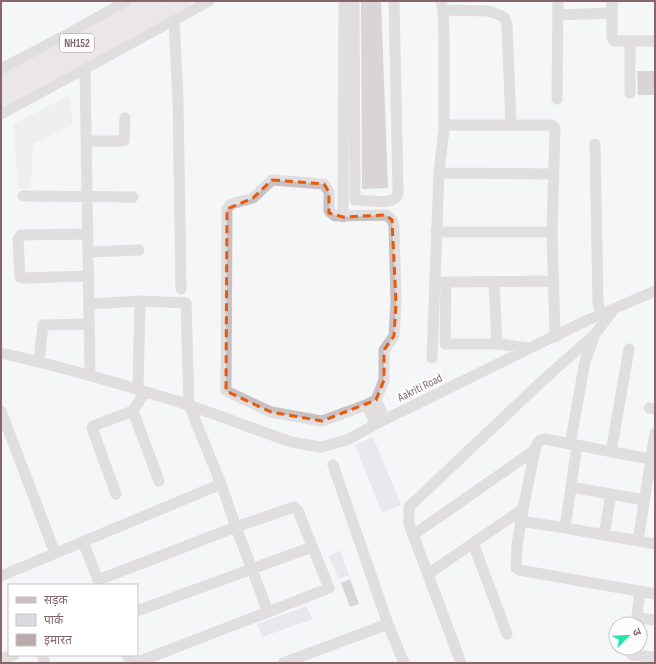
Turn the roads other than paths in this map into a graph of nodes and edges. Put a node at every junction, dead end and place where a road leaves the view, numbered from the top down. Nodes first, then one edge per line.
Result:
1 (127, 1) edge
2 (154, 1) edge
3 (182, 1) edge
4 (209, 1) edge
5 (394, 1) edge
6 (558, 1) edge
7 (612, 1) edge
8 (442, 5) edge
9 (349, 6) edge
10 (612, 13) junction
11 (558, 15) junction
12 (174, 21) junction
13 (630, 41) junction
14 (654, 41) edge
15 (85, 68) junction
16 (1, 69) edge
17 (1, 84) edge
18 (630, 93) dead end
19 (556, 99) dead end
20 (1, 100) edge
21 (1, 114) edge
22 (125, 118) dead end
23 (444, 125) junction
24 (511, 125) junction
25 (86, 141) junction
26 (595, 144) dead end
27 (439, 173) junction
28 (553, 174) junction
29 (23, 196) dead end
30 (88, 197) junction
31 (133, 197) dead end
32 (343, 217) junction
33 (436, 232) junction
34 (552, 232) junction
35 (88, 234) junction
36 (139, 250) dead end
37 (88, 252) junction
38 (88, 276) junction
39 (554, 281) junction
40 (434, 282) junction
41 (446, 282) junction
42 (494, 282) junction
43 (181, 289) dead end
44 (655, 291) edge
45 (140, 301) junction
46 (89, 304) junction
47 (614, 309) junction
48 (601, 314) junction
49 (89, 324) junction
50 (595, 334) junction
51 (554, 336) junction
52 (497, 344) junction
53 (530, 348) junction
54 (629, 349) dead end
55 (1, 354) edge
56 (432, 358) dead end
57 (39, 361) junction
58 (90, 375) junction
59 (141, 391) junction
60 (371, 403) junction
61 (189, 405) junction
62 (1, 411) edge
63 (133, 411) junction
64 (381, 422) junction
65 (655, 433) edge
66 (574, 442) junction
67 (535, 450) junction
68 (611, 452) junction
69 (653, 459) edge
70 (333, 465) dead end
71 (159, 481) dead end
72 (221, 484) junction
73 (571, 488) junction
74 (116, 494) dead end
75 (611, 494) junction
76 (644, 500) junction
77 (523, 509) junction
78 (521, 521) junction
79 (236, 527) junction
80 (566, 528) junction
81 (413, 535) junction
82 (604, 535) junction
83 (638, 541) junction
84 (83, 542) junction
85 (473, 543) junction
86 (655, 544) edge
87 (312, 547) junction
88 (55, 553) junction
89 (252, 570) junction
90 (428, 574) junction
91 (1, 576) edge
92 (99, 582) edge
93 (640, 591) junction
94 (655, 594) edge
95 (138, 612) edge
96 (268, 612) junction
97 (637, 616) edge
98 (388, 624) junction
99 (507, 634) dead end
100 (11, 656) edge
101 (644, 656) edge
102 (655, 657) edge
103 (1, 659) edge
104 (135, 663) edge
105 (283, 663) edge
106 (404, 663) edge
107 (461, 663) edge

1 - 16 street
2 - 17 highway, NH152
3 - 20 highway, NH152
4 - 12 street
5 - 9 street
6 - 11 street
7 - 10 street
8 - 23 street
8 - 24 street
9 - 32 street
10 - 11 street
10 - 13 street
11 - 19 street
12 - 15 street
12 - 43 street
13 - 14 street
13 - 18 street
15 - 21 street
15 - 25 street
22 - 25 street
23 - 24 street
23 - 27 street
24 - 28 street
25 - 30 street
26 - 48 street
27 - 28 street
27 - 33 street
28 - 34 street
29 - 30 street
30 - 31 street
30 - 35 street
32 - 60 street
32 - 60 street
33 - 34 street
33 - 40 street
34 - 39 street
35 - 37 street
35 - 38 street
36 - 37 street
37 - 38 street
38 - 46 street
39 - 42 street
39 - 51 street
40 - 41 street
40 - 56 street
41 - 42 street
41 - 52 street
42 - 52 street
44 - 47 street, Aakriti Road
45 - 46 street
45 - 59 street
45 - 61 street
46 - 49 street
47 - 48 street, Aakriti Road
47 - 50 street
48 - 51 street, Aakriti Road
49 - 57 street
49 - 58 street
50 - 66 street
50 - 81 street
51 - 53 street, Aakriti Road
52 - 53 street
53 - 64 street, Aakriti Road
54 - 68 street
55 - 57 street, Aakriti Road
57 - 58 street, Aakriti Road
58 - 59 street, Aakriti Road
59 - 61 street, Aakriti Road
59 - 63 street
60 - 64 street
61 - 64 street, Aakriti Road
61 - 72 street
62 - 88 street
63 - 71 street
63 - 74 street
65 - 69 street
66 - 67 street
66 - 68 street
66 - 73 street
67 - 77 street
67 - 81 street
68 - 69 street
69 - 76 street
70 - 98 street
72 - 79 street
72 - 84 street
73 - 75 street
73 - 80 street
75 - 76 street
75 - 82 street
76 - 83 street
77 - 78 street
77 - 85 street
78 - 80 street
78 - 93 street
79 - 87 street
79 - 89 street
79 - 92 street
80 - 82 street
81 - 90 street
82 - 83 street
83 - 86 street
84 - 88 street
84 - 92 street
85 - 90 street
85 - 99 street
87 - 89 street
87 - 96 street
88 - 91 street
89 - 95 street
89 - 96 street
90 - 107 street
93 - 94 street
93 - 97 street
96 - 104 street
98 - 105 street
98 - 106 street
100 - 103 street
101 - 102 street

